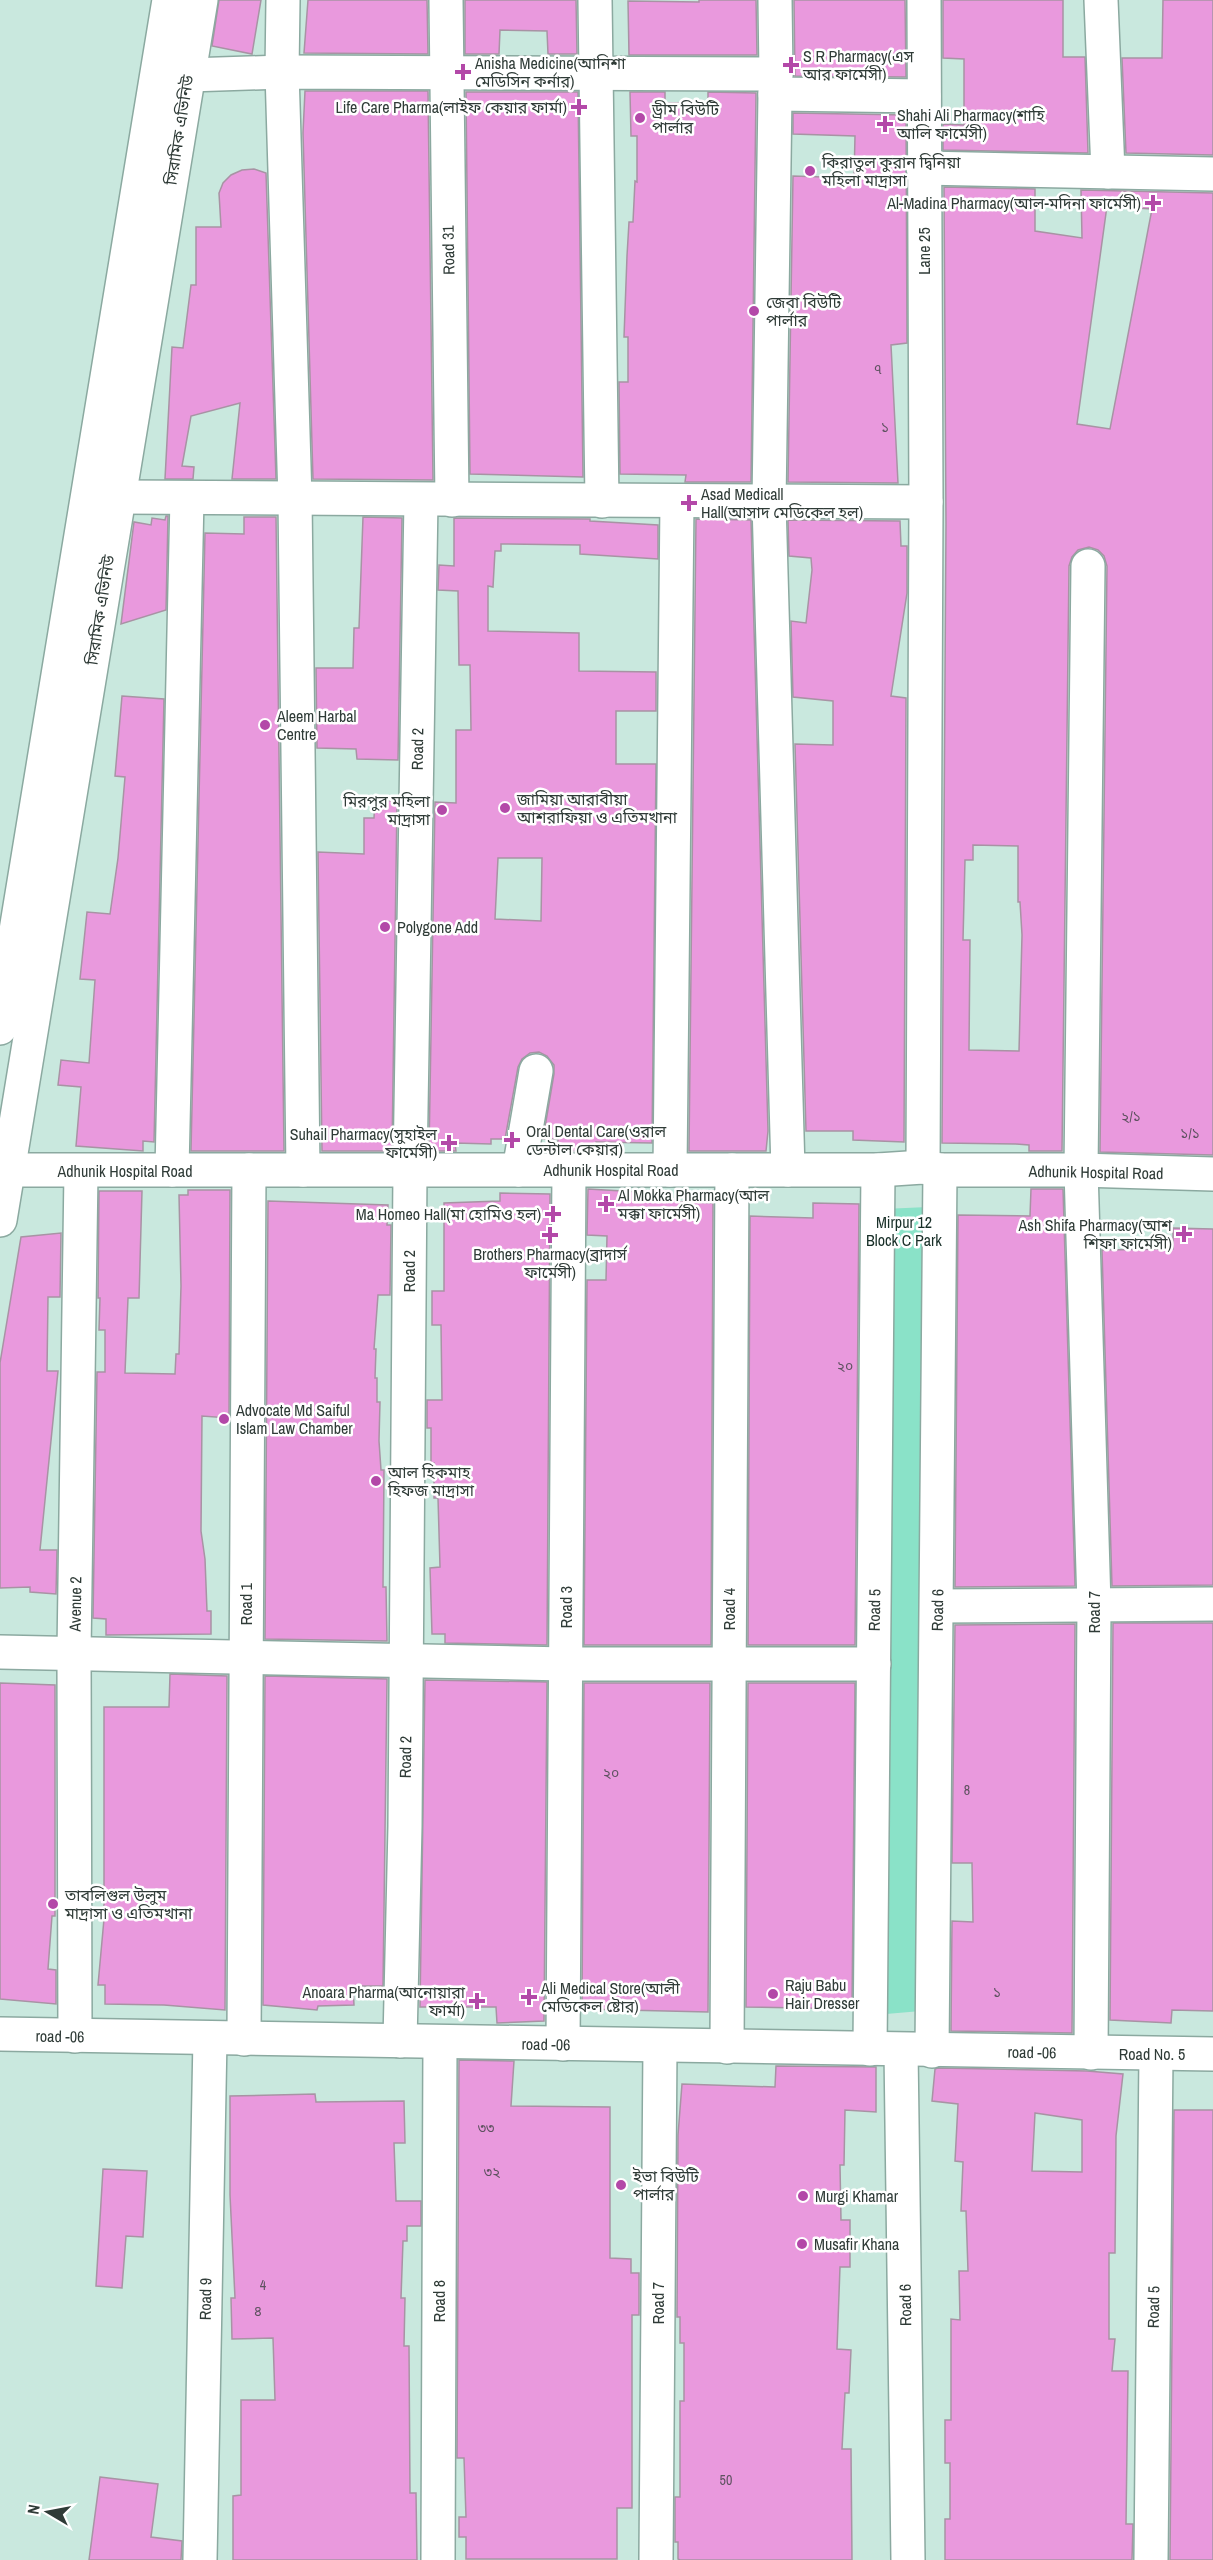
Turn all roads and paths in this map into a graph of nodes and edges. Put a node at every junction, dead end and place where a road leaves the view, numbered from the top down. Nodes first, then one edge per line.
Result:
1 (169, 0) edge
2 (201, 0) edge
3 (283, 0) edge
4 (446, 0) edge
5 (596, 0) edge
6 (774, 0) edge
7 (924, 0) edge
8 (1101, 0) edge
9 (282, 72) junction
10 (445, 73) junction
11 (189, 75) junction
12 (595, 75) junction
13 (776, 84) junction
14 (924, 96) junction
15 (923, 168) junction
16 (1108, 172) junction
17 (1213, 174) edge
18 (119, 497) junction
19 (187, 498) junction
20 (295, 499) junction
21 (436, 500) junction
22 (602, 501) junction
23 (677, 502) junction
24 (926, 502) junction
25 (769, 503) junction
26 (1088, 566) dead end
27 (0, 1028) edge
28 (536, 1071) dead end
29 (932, 1169) junction
30 (8, 1170) junction
31 (172, 1170) junction
32 (249, 1170) junction
33 (303, 1170) junction
34 (410, 1170) junction
35 (519, 1170) junction
36 (569, 1170) junction
37 (670, 1170) junction
38 (732, 1170) junction
39 (788, 1170) junction
40 (878, 1170) junction
41 (1081, 1170) junction
42 (81, 1172) junction
43 (1213, 1174) edge
44 (0, 1220) edge
45 (1213, 1604) edge
46 (1094, 1605) junction
47 (938, 1606) junction
48 (0, 1652) edge
49 (74, 1652) junction
50 (246, 1658) junction
51 (407, 1661) junction
52 (566, 1664) junction
53 (874, 1664) junction
54 (729, 1665) junction
55 (0, 2034) edge
56 (75, 2036) junction
57 (210, 2038) junction
58 (244, 2038) junction
59 (400, 2042) junction
60 (440, 2042) junction
61 (563, 2044) junction
62 (660, 2046) junction
63 (727, 2047) junction
64 (901, 2050) junction
65 (1091, 2053) junction
66 (1156, 2054) junction
67 (1213, 2054) edge
68 (200, 2560) edge
69 (438, 2560) edge
70 (656, 2560) edge
71 (908, 2560) edge
72 (1150, 2560) edge

1 - 27 street, সিরামিক এভিনিউ
2 - 11 street, সিরামিক এভিনিউ
3 - 9 street
4 - 10 street, Road 31
5 - 12 street
6 - 13 street
7 - 14 street, Lane 25
8 - 16 street
9 - 10 street
9 - 11 street
9 - 20 street
10 - 12 street
10 - 21 street, Road 31
11 - 18 street, সিরামিক এভিনিউ
12 - 13 street
12 - 22 street
13 - 14 street
13 - 25 street
14 - 15 street, Lane 25
15 - 16 street
15 - 24 street, Lane 25
16 - 17 street
18 - 19 street
18 - 30 street, সিরামিক এভিনিউ
19 - 20 street
19 - 31 street
20 - 21 street
20 - 33 street
21 - 22 street
21 - 34 street, Road 2
22 - 23 street
23 - 25 street
23 - 37 street
24 - 25 street
24 - 29 street, Lane 25
25 - 39 street
26 - 41 street, Road 7
28 - 35 street
29 - 40 street, Adhunik Hospital Road
29 - 41 street, Adhunik Hospital Road
29 - 47 street, Road 6
30 - 42 street, Adhunik Hospital Road
30 - 44 street, সিরামিক এভিনিউ
31 - 32 street, Adhunik Hospital Road
31 - 42 street, Adhunik Hospital Road
32 - 33 street, Adhunik Hospital Road
32 - 50 street, Road 1
33 - 34 street, Adhunik Hospital Road
34 - 35 street, Adhunik Hospital Road
34 - 51 street, Road 2
35 - 36 street, Adhunik Hospital Road
36 - 37 street, Adhunik Hospital Road
36 - 52 street, Road 3
37 - 38 street, Adhunik Hospital Road
38 - 39 street, Adhunik Hospital Road
38 - 54 street, Road 4
39 - 40 street, Adhunik Hospital Road
40 - 53 street, Road 5
41 - 43 street, Adhunik Hospital Road
41 - 46 street, Road 7
42 - 49 street, Avenue 2
45 - 46 street
46 - 47 street
46 - 65 street, Road 7
47 - 64 street, Road 6
48 - 49 street
49 - 50 street
49 - 56 street, Avenue 2
50 - 51 street
50 - 58 street, Road 1
51 - 52 street
51 - 59 street, Road 2
52 - 54 street
52 - 61 street, Road 3
53 - 54 street
53 - 64 street, Road 5
54 - 63 street, Road 4
55 - 56 street, road -06
56 - 57 street, road -06
57 - 58 street, road -06
57 - 68 street, Road 9
58 - 59 street, road -06
59 - 60 street, road -06
60 - 61 street, road -06
60 - 69 street, Road 8
61 - 62 street, road -06
62 - 63 street, road -06
62 - 70 street, Road 7
63 - 64 street, road -06
64 - 65 street, road -06
64 - 71 street, Road 6
65 - 66 street, Road No. 5
66 - 67 street, Road No. 5
66 - 72 street, Road 5

